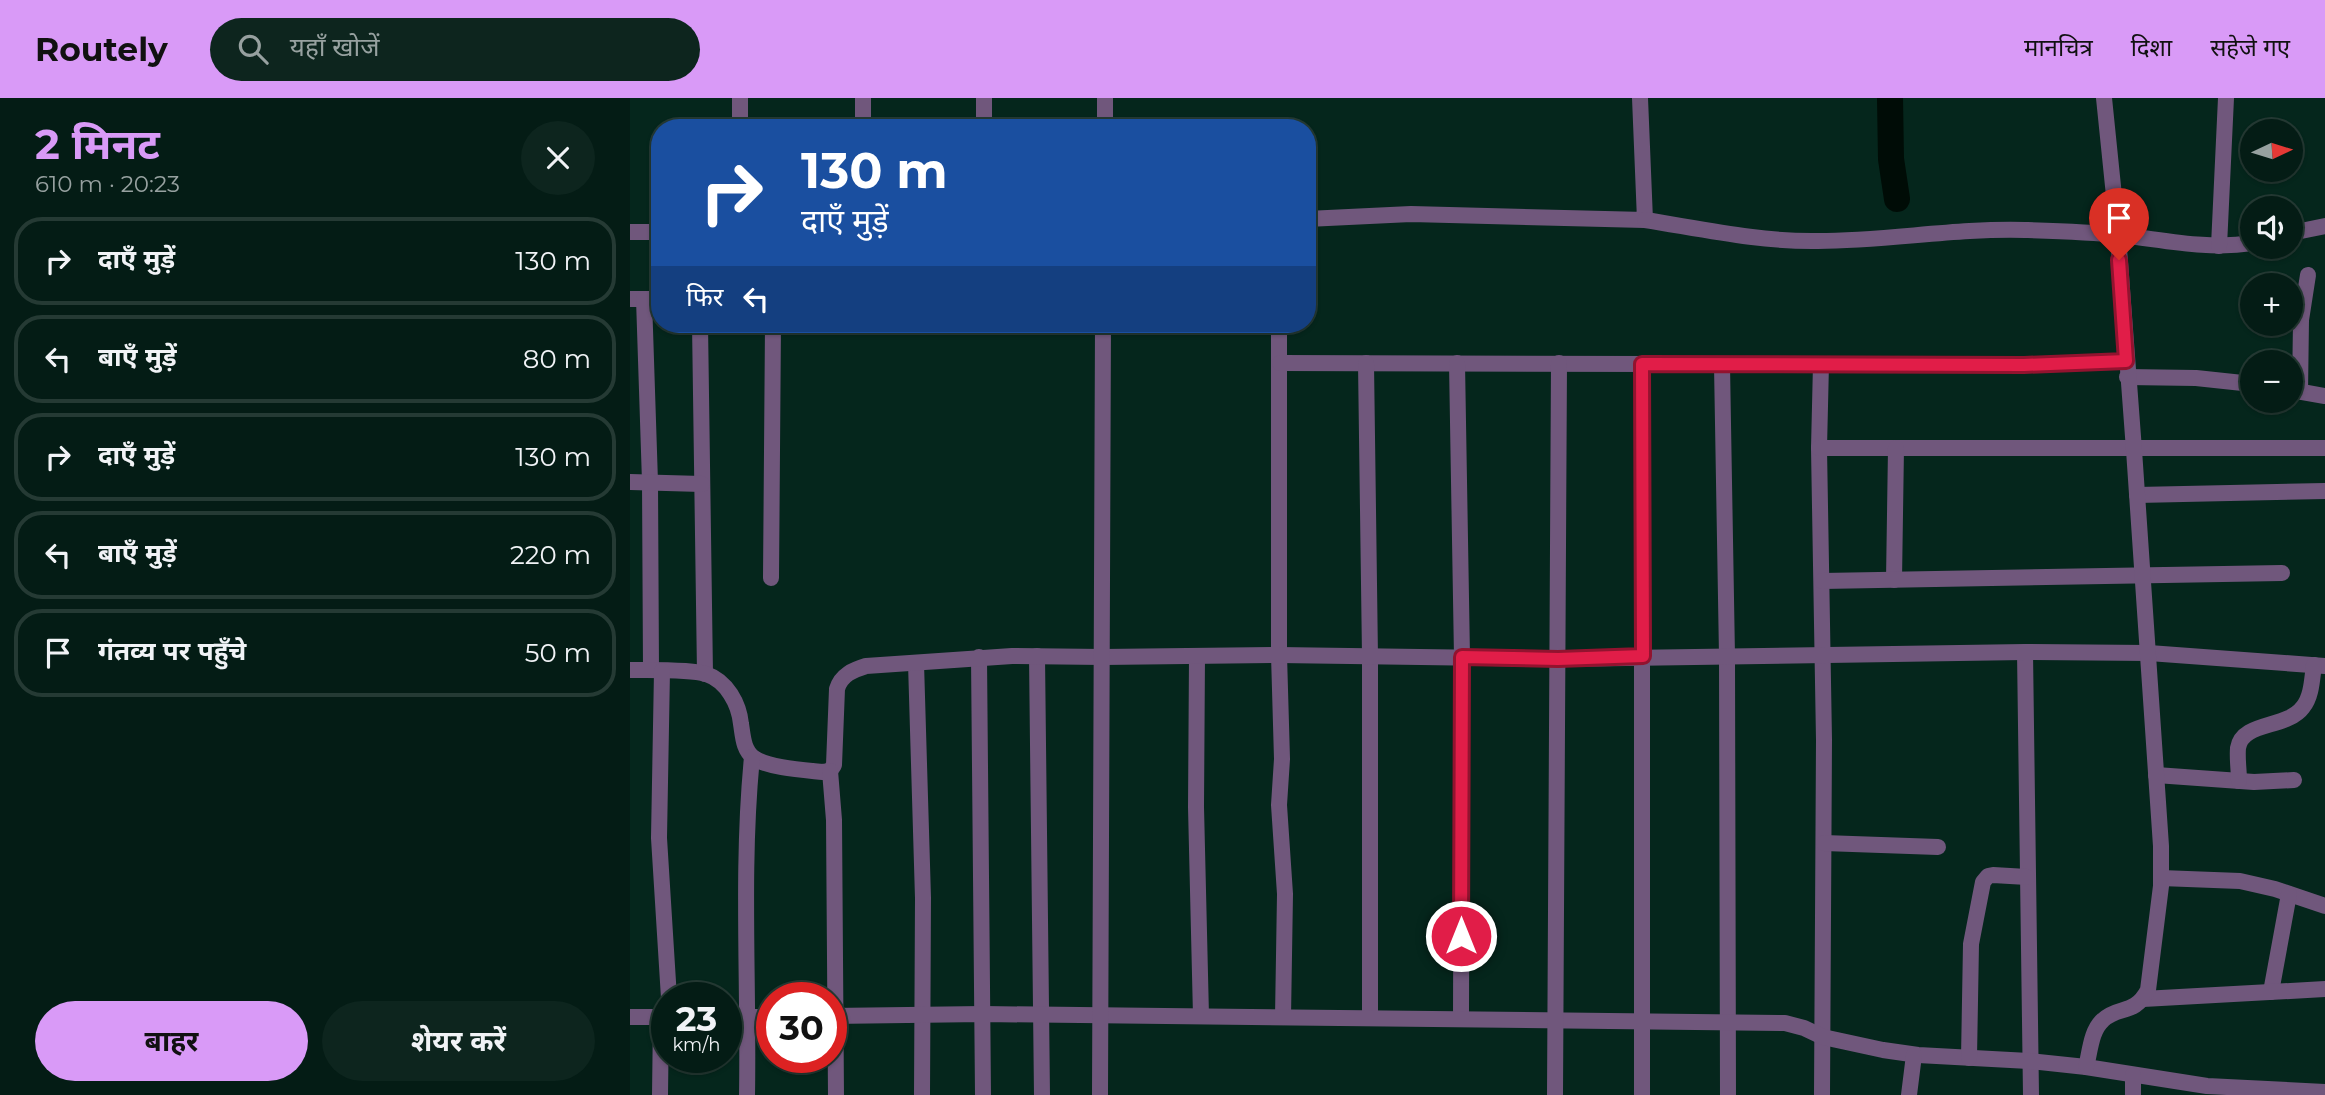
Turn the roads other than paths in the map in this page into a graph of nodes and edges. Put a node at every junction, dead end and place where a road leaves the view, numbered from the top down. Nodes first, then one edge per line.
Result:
1 (740, 98) edge
2 (863, 98) edge
3 (984, 98) edge
4 (1105, 98) edge
5 (1640, 98) edge
6 (2104, 98) edge
7 (2226, 98) edge
8 (740, 119) edge
9 (863, 119) edge
10 (984, 119) edge
11 (1105, 119) edge
12 (1316, 219) edge
13 (1645, 220) junction
14 (2325, 226) edge
15 (2303, 231) edge
16 (630, 232) edge
17 (651, 232) edge
18 (2118, 235) junction
19 (2240, 244) edge
20 (2219, 246) junction
21 (2308, 275) dead end
22 (645, 299) edge
23 (700, 333) edge
24 (773, 333) edge
25 (1103, 333) edge
26 (1279, 333) edge
27 (2298, 350) edge
28 (1280, 363) junction
29 (1366, 363) junction
30 (1457, 363) junction
31 (1559, 363) junction
32 (1821, 363) junction
33 (1642, 364) junction
34 (1722, 365) junction
35 (2127, 369) junction
36 (2240, 383) edge
37 (2303, 392) edge
38 (2325, 396) edge
39 (1819, 448) junction
40 (1896, 448) junction
41 (2325, 449) edge
42 (2134, 450) junction
43 (630, 482) edge
44 (650, 482) junction
45 (702, 484) junction
46 (2325, 491) edge
47 (2137, 495) junction
48 (2281, 573) dead end
49 (2142, 575) junction
50 (771, 578) dead end
51 (1894, 580) junction
52 (1822, 582) junction
53 (2025, 652) junction
54 (2149, 653) junction
55 (1279, 655) junction
56 (1037, 656) junction
57 (1197, 656) junction
58 (1643, 656) junction
59 (1727, 656) junction
60 (1824, 656) junction
61 (979, 657) junction
62 (1103, 657) junction
63 (1370, 657) junction
64 (1462, 657) junction
65 (1558, 659) junction
66 (916, 663) junction
67 (2320, 665) edge
68 (630, 670) edge
69 (656, 671) junction
70 (705, 674) junction
71 (752, 757) junction
72 (830, 771) junction
73 (2156, 775) junction
74 (2294, 780) dead end
75 (2239, 781) junction
76 (1824, 843) junction
77 (1938, 847) dead end
78 (2027, 877) junction
79 (2161, 878) junction
80 (2289, 894) junction
81 (2325, 906) edge
82 (668, 982) edge
83 (833, 982) edge
84 (2325, 989) edge
85 (2271, 992) junction
86 (2143, 999) junction
87 (983, 1014) junction
88 (1042, 1014) junction
89 (921, 1015) junction
90 (847, 1016) edge
91 (1101, 1016) junction
92 (1201, 1016) junction
93 (630, 1017) edge
94 (651, 1017) edge
95 (742, 1017) edge
96 (748, 1017) junction
97 (756, 1017) edge
98 (1283, 1017) junction
99 (1370, 1018) junction
100 (1461, 1019) junction
101 (1554, 1020) junction
102 (1642, 1021) junction
103 (1728, 1021) junction
104 (1823, 1037) junction
105 (1920, 1055) junction
106 (1969, 1059) junction
107 (2029, 1061) junction
108 (2086, 1067) junction
109 (661, 1073) edge
110 (835, 1073) edge
111 (2133, 1074) junction
112 (2207, 1090) edge
113 (2325, 1092) edge
114 (660, 1095) edge
115 (747, 1095) edge
116 (836, 1095) edge
117 (922, 1095) edge
118 (983, 1095) edge
119 (1042, 1095) edge
120 (1100, 1095) edge
121 (1555, 1095) edge
122 (1642, 1095) edge
123 (1728, 1095) edge
124 (1822, 1095) edge
125 (1909, 1095) edge
126 (2031, 1095) edge
127 (2133, 1095) edge

1 - 8 street
2 - 9 street
3 - 10 street
4 - 11 street
5 - 13 street
6 - 18 street
7 - 20 street
12 - 13 street
13 - 18 street
14 - 15 street
16 - 17 street
18 - 20 street
18 - 35 street
19 - 20 street
21 - 27 street
22 - 44 street
23 - 45 street
24 - 50 street
25 - 62 street
26 - 28 street
28 - 29 street
28 - 55 street
29 - 30 street
29 - 63 street
30 - 31 street
30 - 64 street
31 - 33 street
31 - 65 street
32 - 34 street
32 - 35 street
32 - 39 street
33 - 34 street
33 - 58 street
34 - 59 street
35 - 36 street
35 - 42 street
37 - 38 street
39 - 40 street
39 - 52 street
40 - 42 street
40 - 51 street
41 - 42 street
42 - 47 street
43 - 44 street
44 - 45 street
44 - 69 street
45 - 70 street
46 - 47 street
47 - 49 street
48 - 49 street
49 - 51 street
49 - 54 street
51 - 52 street
52 - 60 street
53 - 54 street
53 - 60 street
53 - 78 street
54 - 67 street
54 - 73 street
55 - 57 street
55 - 63 street
55 - 98 street
56 - 61 street
56 - 62 street
56 - 88 street
57 - 62 street
57 - 92 street
58 - 59 street
58 - 65 street
58 - 102 street
59 - 60 street
59 - 103 street
60 - 76 street
61 - 66 street
61 - 87 street
62 - 91 street
63 - 64 street
63 - 99 street
64 - 65 street
64 - 100 street
65 - 101 street
66 - 72 street
66 - 89 street
67 - 75 street
68 - 69 street
69 - 70 street
69 - 82 street
70 - 71 street
71 - 72 street
71 - 96 street
72 - 83 street
73 - 75 street
73 - 79 street
74 - 75 street
76 - 77 street
76 - 104 street
78 - 106 street
78 - 107 street
79 - 80 street
79 - 86 street
80 - 81 street
80 - 85 street
84 - 85 street
85 - 86 street
86 - 108 street
87 - 88 street
87 - 89 street
87 - 118 street
88 - 91 street
88 - 119 street
89 - 90 street
89 - 117 street
91 - 92 street
91 - 120 street
92 - 98 street
93 - 94 street
95 - 96 street
96 - 97 street
96 - 115 street
98 - 99 street
99 - 100 street
100 - 101 street
101 - 102 street
101 - 121 street
102 - 103 street
102 - 122 street
103 - 104 street
103 - 123 street
104 - 105 street
104 - 124 street
105 - 106 street
105 - 125 street
106 - 107 street
107 - 108 street
107 - 126 street
108 - 111 street
109 - 114 street
110 - 116 street
111 - 112 street
111 - 127 street
112 - 113 street

